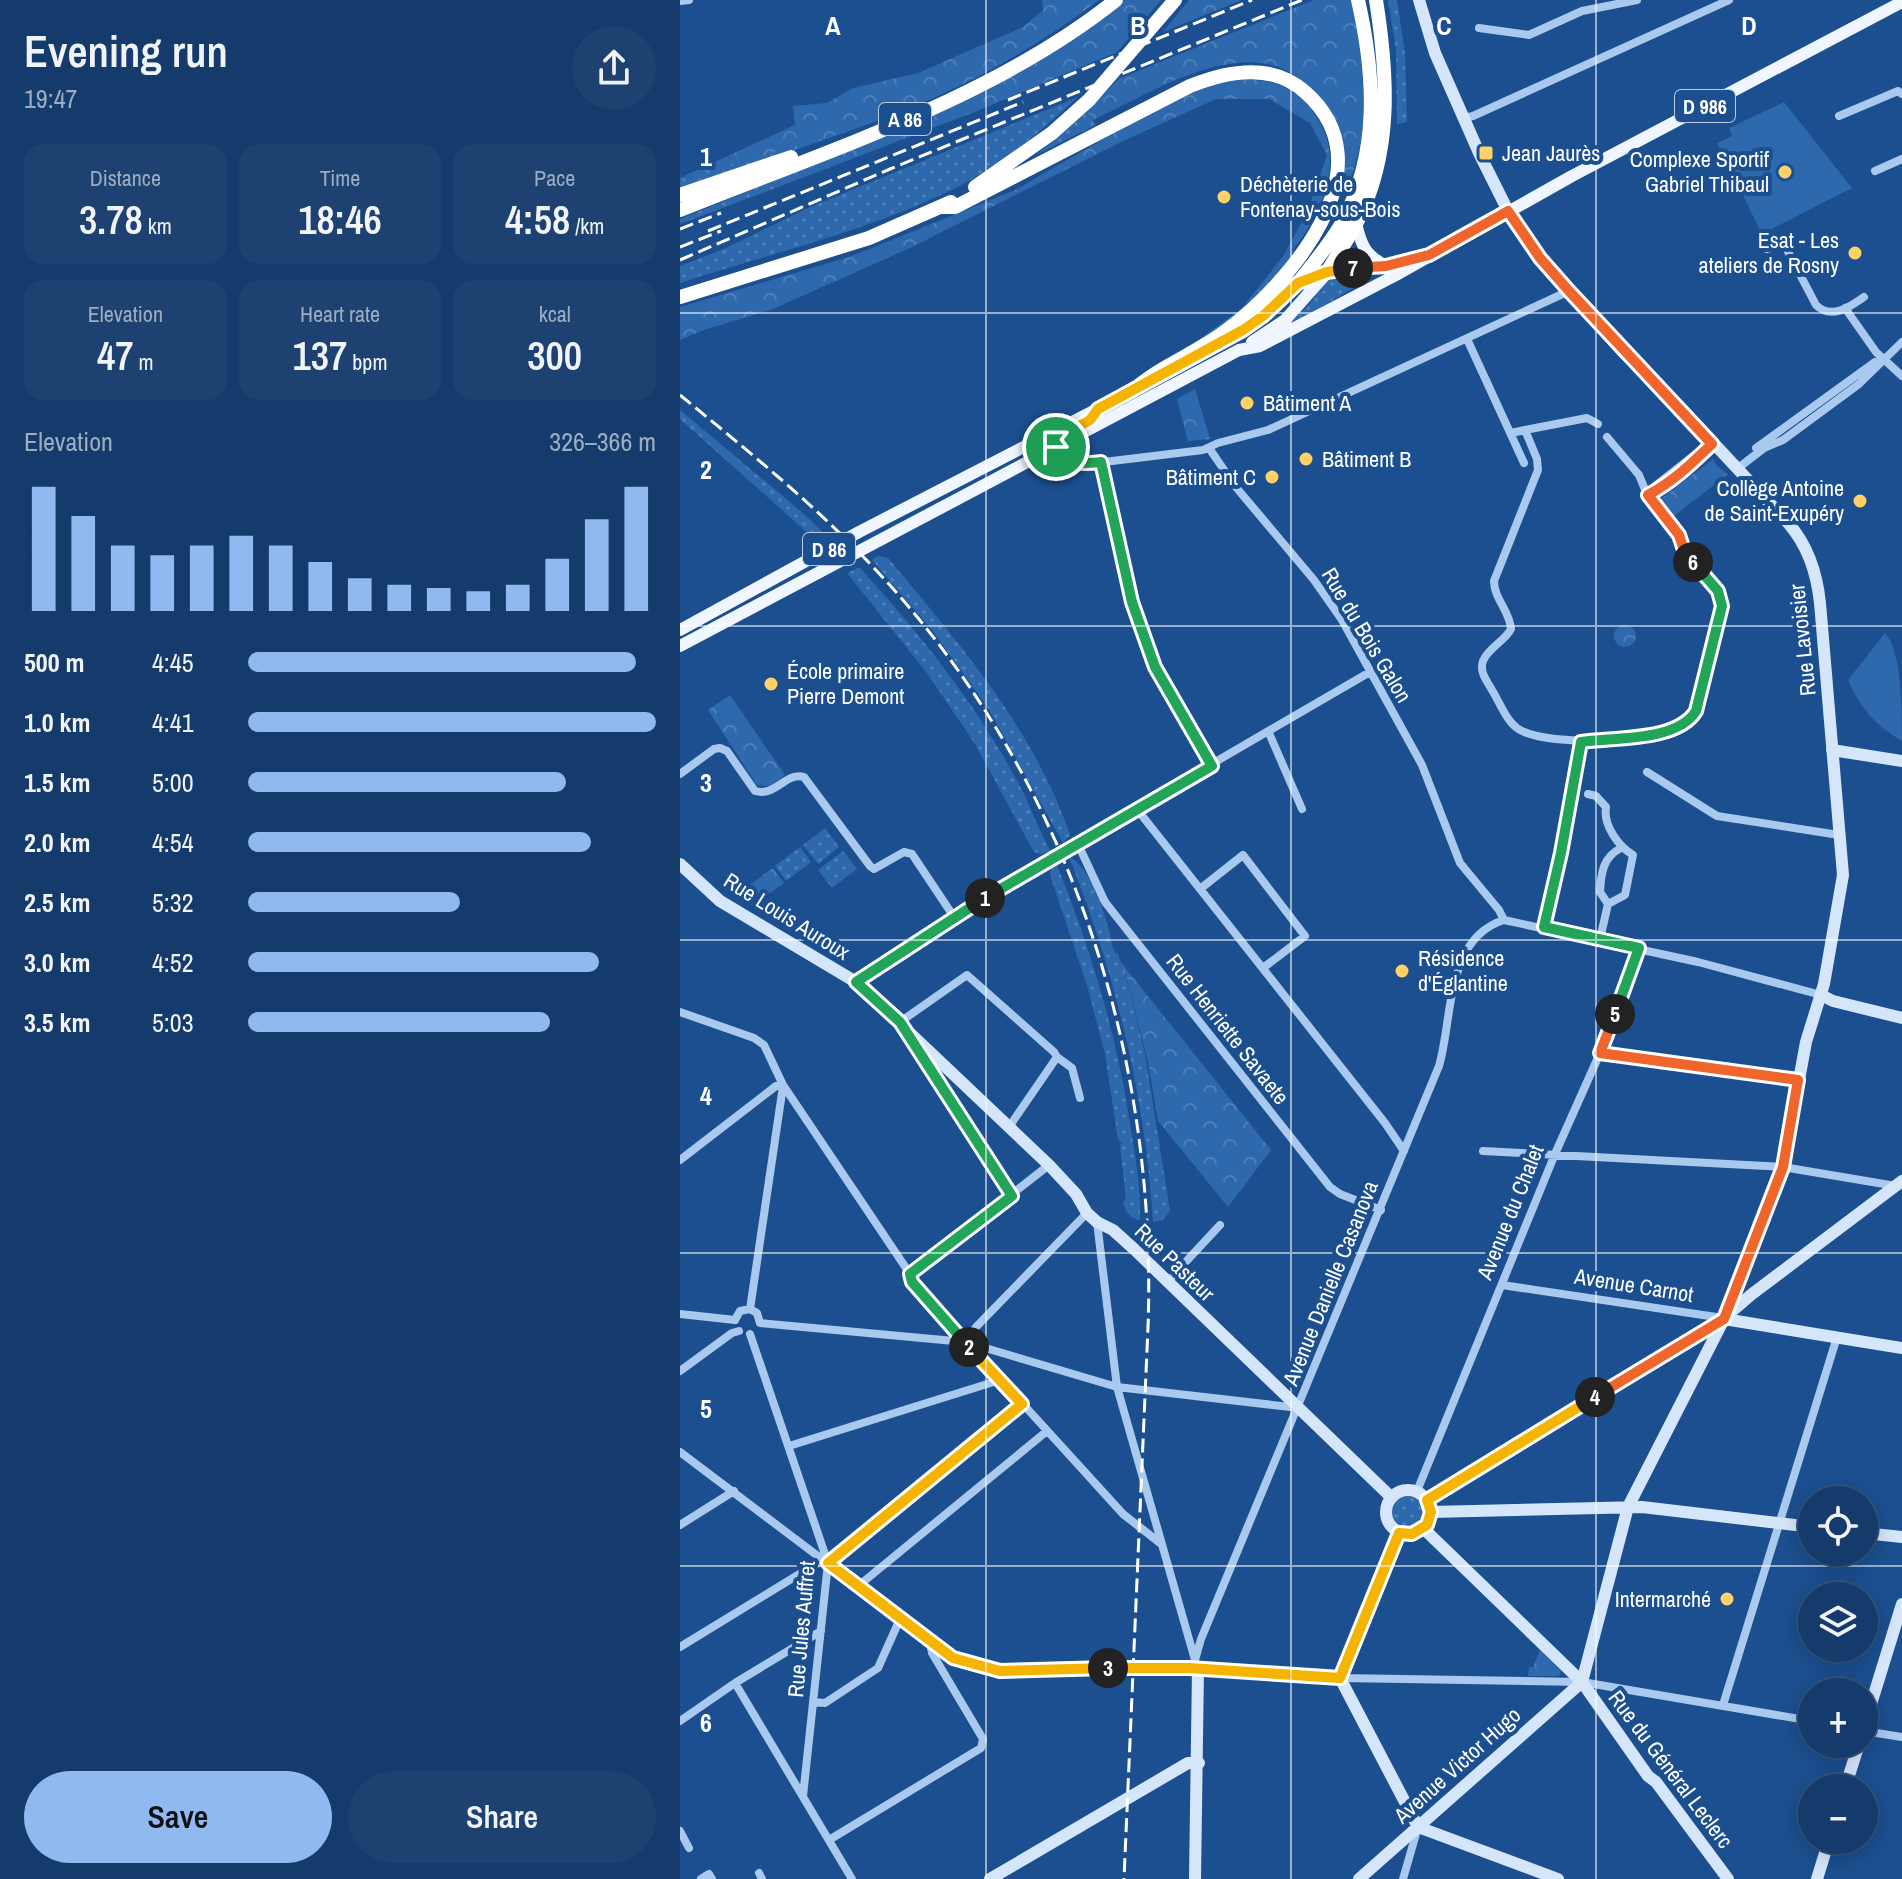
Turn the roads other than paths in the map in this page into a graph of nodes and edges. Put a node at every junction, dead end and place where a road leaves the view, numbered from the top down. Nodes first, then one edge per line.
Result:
1 (689, 0) edge
2 (1116, 0) edge
3 (1175, 0) edge
4 (1358, 0) edge
5 (1376, 0) edge
6 (1419, 0) edge
7 (1637, 0) edge
8 (1729, 0) edge
9 (680, 1) edge
10 (1902, 2) edge
11 (1479, 28) dead end
12 (1902, 94) edge
13 (1839, 116) dead end
14 (1463, 118) junction
15 (846, 143) junction
16 (1902, 159) edge
17 (1875, 171) dead end
18 (680, 195) edge
19 (943, 207) junction
20 (680, 210) edge
21 (1508, 211) junction
22 (1356, 223) junction
23 (1767, 249) dead end
24 (1429, 255) junction
25 (1386, 266) junction
26 (1354, 268) junction
27 (1327, 272) junction
28 (1298, 283) junction
29 (1565, 292) junction
30 (680, 297) edge
31 (1864, 297) dead end
32 (1845, 308) junction
33 (1326, 310) junction
34 (1467, 339) junction
35 (1902, 342) edge
36 (1239, 350) junction
37 (1883, 358) junction
38 (1902, 376) edge
39 (1131, 392) junction
40 (1098, 409) junction
41 (1598, 424) dead end
42 (1525, 430) junction
43 (1511, 433) junction
44 (1607, 437) dead end
45 (1074, 438) junction
46 (1056, 447) junction
47 (1708, 447) junction
48 (1209, 448) junction
49 (1101, 462) junction
50 (1090, 463) junction
51 (1524, 463) dead end
52 (1735, 468) junction
53 (1649, 494) junction
54 (680, 630) edge
55 (680, 646) edge
56 (1370, 672) junction
57 (1269, 733) junction
58 (1581, 742) junction
59 (1832, 750) junction
60 (1902, 761) edge
61 (1212, 766) junction
62 (1647, 772) dead end
63 (680, 774) edge
64 (1588, 794) dead end
65 (1136, 808) junction
66 (1302, 809) dead end
67 (1604, 817) junction
68 (1594, 822) dead end
69 (1839, 835) junction
70 (1077, 842) junction
71 (1621, 848) junction
72 (680, 864) edge
73 (1200, 889) junction
74 (1608, 904) junction
75 (954, 917) junction
76 (1504, 920) junction
77 (1544, 927) junction
78 (1600, 939) junction
79 (1639, 948) junction
80 (1263, 968) junction
81 (856, 982) junction
82 (1821, 995) junction
83 (680, 1012) edge
84 (1902, 1018) edge
85 (900, 1022) junction
86 (1600, 1053) junction
87 (1057, 1057) junction
88 (1798, 1080) junction
89 (783, 1085) junction
90 (1080, 1098) dead end
91 (1385, 1123) junction
92 (1009, 1127) junction
93 (1410, 1136) junction
94 (1404, 1151) junction
95 (1483, 1151) dead end
96 (1555, 1154) junction
97 (680, 1160) edge
98 (1049, 1165) junction
99 (1783, 1167) junction
100 (1900, 1184) edge
101 (1012, 1196) junction
102 (1381, 1210) junction
103 (1092, 1218) junction
104 (1220, 1225) dead end
105 (910, 1274) junction
106 (1167, 1282) junction
107 (1502, 1285) junction
108 (750, 1309) junction
109 (680, 1314) edge
110 (1724, 1319) junction
111 (735, 1320) junction
112 (760, 1323) junction
113 (739, 1331) junction
114 (750, 1334) junction
115 (1837, 1337) junction
116 (965, 1342) junction
117 (1902, 1348) edge
118 (680, 1371) edge
119 (1000, 1380) junction
120 (1117, 1387) junction
121 (1022, 1404) junction
122 (1299, 1408) junction
123 (1047, 1431) junction
124 (789, 1446) junction
125 (680, 1452) edge
126 (734, 1491) junction
127 (1391, 1497) junction
128 (1425, 1501) junction
129 (1628, 1507) junction
130 (1779, 1524) junction
131 (680, 1525) edge
132 (1798, 1526) edge
133 (1424, 1529) junction
134 (1399, 1533) junction
135 (1878, 1534) edge
136 (1902, 1537) edge
137 (1160, 1543) junction
138 (826, 1561) junction
139 (857, 1587) junction
140 (1902, 1604) edge
141 (900, 1619) junction
142 (821, 1631) junction
143 (929, 1640) junction
144 (680, 1647) edge
145 (1197, 1665) junction
146 (1340, 1678) junction
147 (1582, 1682) junction
148 (735, 1683) junction
149 (1878, 1683) edge
150 (813, 1702) junction
151 (1723, 1705) junction
152 (1798, 1718) edge
153 (680, 1721) edge
154 (1878, 1732) edge
155 (1902, 1737) edge
156 (1199, 1763) junction
157 (803, 1796) junction
158 (1418, 1827) junction
159 (680, 1831) edge
160 (829, 1840) junction
161 (689, 1848) dead end
162 (1825, 1854) edge
163 (1532, 1875) edge
164 (701, 1879) edge
165 (712, 1879) edge
166 (852, 1879) edge
167 (990, 1879) edge
168 (1195, 1879) edge
169 (1359, 1879) edge
170 (1403, 1879) edge
171 (1558, 1879) edge
172 (1728, 1879) edge
173 (1817, 1879) edge

1 - 9 street
2 - 15 highway, A 86
3 - 19 highway
4 - 28 highway
5 - 22 highway
6 - 14 street, Rue Lavoisier
7 - 11 street
8 - 14 street
10 - 21 main road, D 986
12 - 13 street
14 - 21 street, Rue Lavoisier
15 - 18 highway
15 - 20 highway, A 86
16 - 17 street
19 - 30 highway
19 - 39 highway
21 - 24 main road, D 86
21 - 29 street, Rue Lavoisier
22 - 25 main road
22 - 27 highway
23 - 32 street
24 - 25 main road, D 86
24 - 33 main road, D 86
25 - 26 main road, D 86
26 - 27 main road, D 86
26 - 33 main road
27 - 28 main road, D 86
27 - 36 main road
28 - 39 main road, D 86
29 - 34 street
29 - 47 street, Rue Lavoisier
31 - 32 street
32 - 37 street
33 - 36 main road, D 86
34 - 43 street
34 - 48 street
35 - 37 street
36 - 45 main road, D 86
37 - 38 street
37 - 52 street
39 - 40 main road, D 86
40 - 46 street
40 - 54 main road, D 86
41 - 42 street
42 - 43 street
42 - 58 street
43 - 51 street
44 - 53 street
45 - 46 main road, D 86
45 - 50 street
46 - 50 street
46 - 55 main road, D 86
47 - 52 street, Rue Lavoisier
47 - 53 street
48 - 49 street
48 - 56 street, Rue du Bois Galon
49 - 50 street
49 - 61 street
52 - 59 street, Rue Lavoisier
53 - 58 street
56 - 57 street
56 - 76 street, Rue du Bois Galon
57 - 61 street
57 - 66 street
58 - 77 street
59 - 60 street
59 - 69 street, Rue Lavoisier
61 - 65 street
62 - 69 street
63 - 75 street
64 - 67 street
65 - 70 street
65 - 73 street
67 - 68 street
67 - 71 street
69 - 82 street, Rue Lavoisier
70 - 75 street
70 - 102 street, Rue Henriette Savaete
71 - 74 street
71 - 74 street
72 - 81 street, Rue Louis Auroux
73 - 80 street
73 - 80 street
74 - 78 street
75 - 81 street
76 - 77 street
76 - 93 street, Avenue Danielle Casanova
77 - 78 street
78 - 79 street
79 - 82 street
79 - 86 street, Avenue du Chalet
80 - 91 street
81 - 85 street, Rue Louis Auroux
82 - 84 street
82 - 88 street, Rue Lavoisier
83 - 89 street
85 - 87 street
85 - 92 street, Rue Pasteur
85 - 101 street, Rue Louis Auroux
86 - 88 street
86 - 96 street, Avenue du Chalet
87 - 90 street
87 - 92 street
88 - 99 street, Rue Lavoisier
89 - 97 street
89 - 105 street
89 - 108 street
91 - 93 street
91 - 94 street
92 - 98 street, Rue Pasteur
93 - 94 street, Avenue Danielle Casanova
94 - 102 street, Avenue Danielle Casanova
95 - 96 street
96 - 99 street
96 - 107 street, Avenue du Chalet
98 - 101 street
98 - 103 street, Rue Pasteur
99 - 100 street
99 - 110 street, Rue Lavoisier
100 - 110 street
101 - 105 street
102 - 122 street, Avenue Danielle Casanova
103 - 106 street, Rue Pasteur
103 - 116 street
103 - 120 street
104 - 106 street
105 - 116 street
106 - 122 street, Rue Pasteur
107 - 110 street, Avenue Carnot
107 - 128 street, Avenue du Chalet
108 - 111 street
108 - 112 street
109 - 111 street
110 - 115 street, Avenue Carnot
110 - 128 street
110 - 129 street, Rue Lavoisier
111 - 113 street
112 - 114 street
112 - 116 street
113 - 114 street
113 - 118 street
114 - 124 street, Rue Jules Auffret
115 - 117 street, Avenue Carnot
115 - 130 street
116 - 119 street
116 - 120 street
119 - 121 street
119 - 124 street
120 - 122 street
120 - 137 street
121 - 123 street
121 - 138 street
122 - 127 street, Rue Pasteur
122 - 145 street, Avenue Danielle Casanova
123 - 137 street
123 - 139 street
124 - 138 street, Rue Jules Auffret
125 - 126 street
126 - 131 street
126 - 138 street
127 - 128 street
127 - 134 street
128 - 129 street
128 - 133 street
129 - 130 street
129 - 147 street, Rue Lavoisier
130 - 132 street
130 - 151 street
133 - 134 street
133 - 147 street
134 - 146 street
135 - 136 street
137 - 145 street
138 - 139 street
138 - 142 street, Rue Jules Auffret
138 - 144 street
139 - 141 street
140 - 149 street
141 - 143 street
141 - 150 street
142 - 148 street
142 - 150 street, Rue Jules Auffret
143 - 145 street
143 - 160 street
145 - 146 street
145 - 156 street
146 - 147 street
146 - 158 street
147 - 151 street
147 - 158 street, Avenue Victor Hugo
147 - 172 street, Rue du Général Leclerc
148 - 153 street
148 - 157 street
150 - 157 street, Rue Jules Auffret
151 - 152 street
154 - 155 street
156 - 167 street
156 - 168 street
157 - 160 street
158 - 163 street
158 - 169 street, Avenue Victor Hugo
158 - 170 street
159 - 161 street
160 - 166 street
162 - 173 street
163 - 171 street
164 - 165 street

